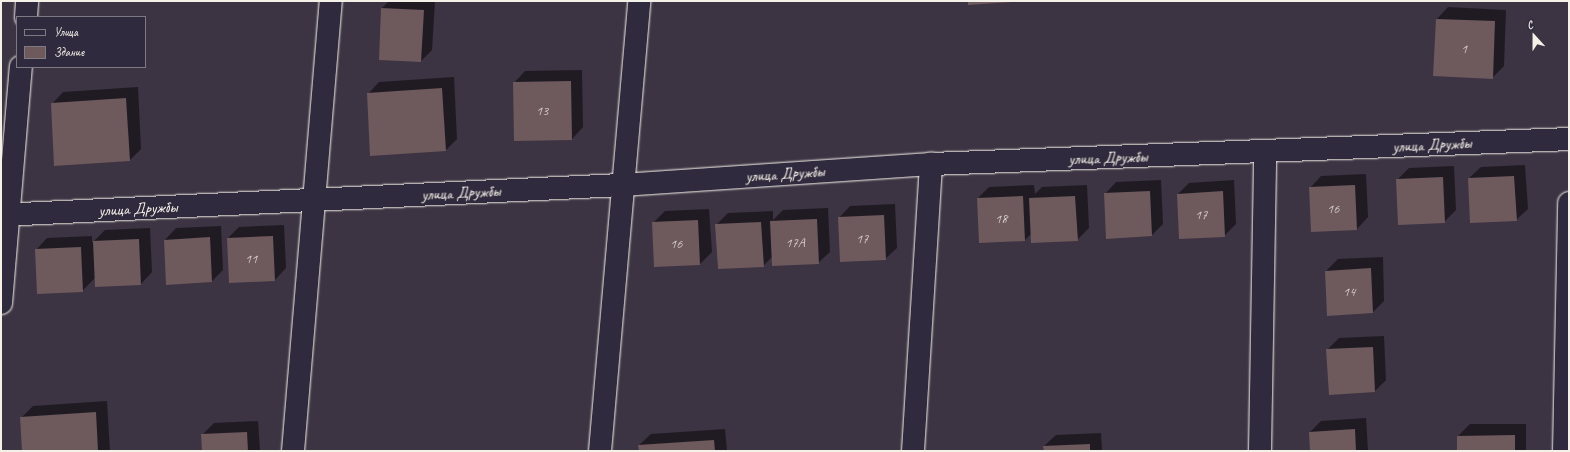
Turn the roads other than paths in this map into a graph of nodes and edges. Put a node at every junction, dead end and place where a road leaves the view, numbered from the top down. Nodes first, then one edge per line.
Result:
1 (27, 1) edge
2 (331, 1) edge
3 (639, 1) edge
4 (26, 16) edge
5 (21, 68) edge
6 (1569, 139) edge
7 (1265, 152) junction
8 (931, 164) junction
9 (622, 185) junction
10 (314, 200) junction
11 (1569, 203) edge
12 (4, 215) edge
13 (1, 303) edge
14 (293, 451) edge
15 (600, 451) edge
16 (914, 451) edge
17 (1260, 451) edge
18 (1564, 451) edge

1 - 4 street
2 - 10 street
3 - 9 street
5 - 12 street
6 - 7 street, улица Дружбы
7 - 8 street, улица Дружбы
7 - 17 street
8 - 9 street, улица Дружбы
8 - 16 street
9 - 10 street, улица Дружбы
9 - 15 street
10 - 12 street, улица Дружбы
10 - 14 street
11 - 18 street
12 - 13 street

